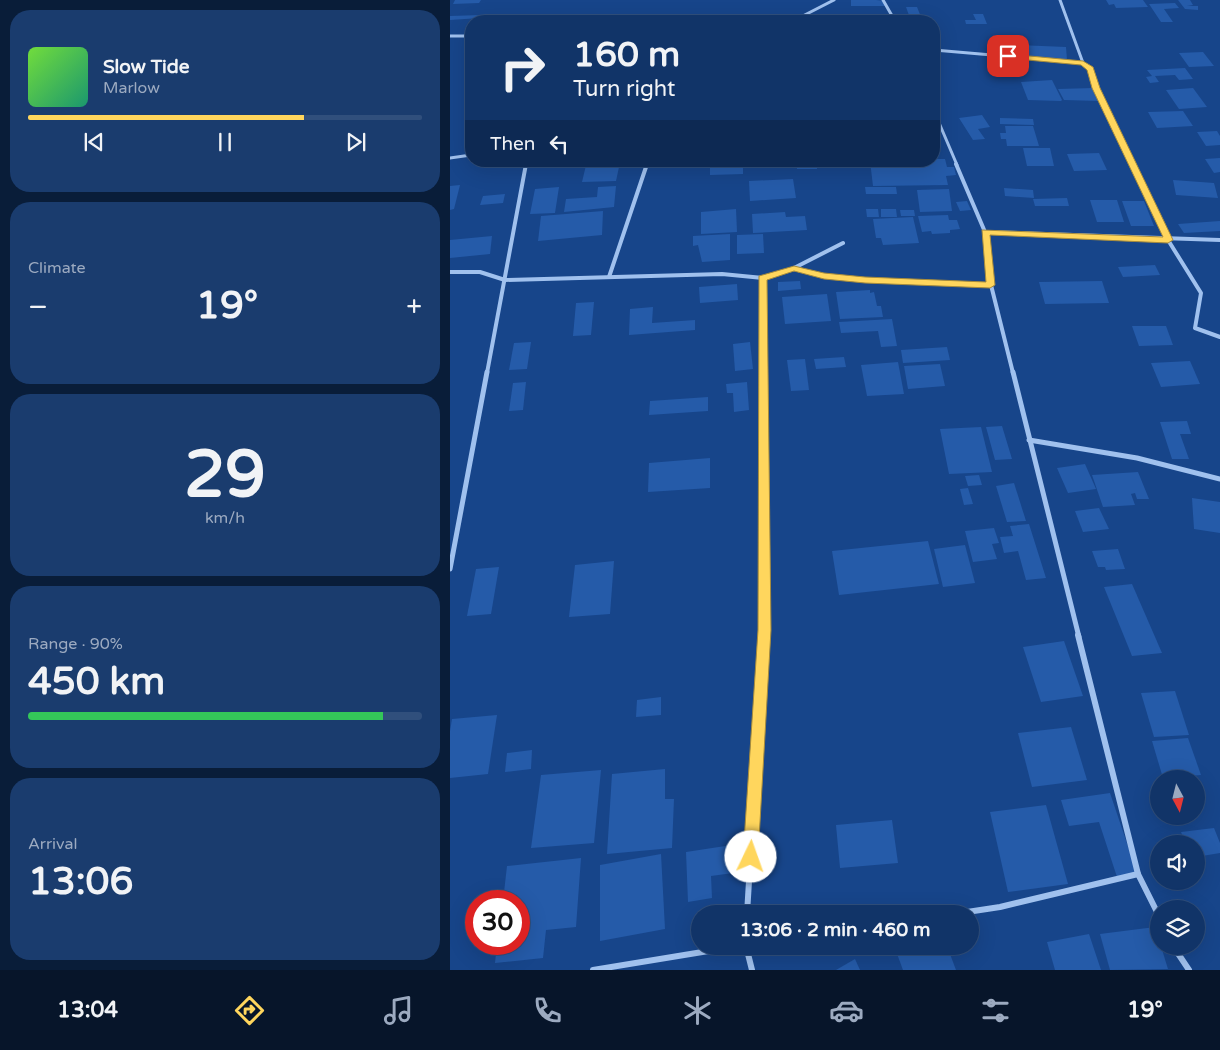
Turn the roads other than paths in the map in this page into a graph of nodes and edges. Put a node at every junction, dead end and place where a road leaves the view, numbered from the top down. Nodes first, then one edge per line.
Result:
1 (834, 0) edge
2 (882, 0) edge
3 (1060, 0) edge
4 (805, 15) edge
5 (891, 15) edge
6 (450, 36) edge
7 (465, 36) edge
8 (940, 51) edge
9 (1083, 64) junction
10 (940, 125) edge
11 (465, 157) edge
12 (450, 158) edge
13 (524, 167) edge
14 (646, 167) edge
15 (985, 232) junction
16 (1168, 240) junction
17 (1220, 240) edge
18 (843, 243) dead end
19 (794, 268) junction
20 (450, 272) edge
21 (609, 277) junction
22 (763, 278) junction
23 (505, 280) junction
24 (990, 285) junction
25 (1220, 337) edge
26 (1029, 440) junction
27 (1220, 479) edge
28 (450, 569) edge
29 (1138, 874) junction
30 (1151, 900) edge
31 (748, 905) edge
32 (979, 910) edge
33 (691, 954) edge
34 (748, 955) edge
35 (1179, 955) edge
36 (593, 970) edge
37 (752, 970) edge
38 (1189, 970) edge

1 - 4 street
2 - 5 street
3 - 9 street
6 - 7 street
8 - 9 street
9 - 16 street
10 - 15 street
11 - 12 street
13 - 23 street
14 - 21 street
15 - 16 street
15 - 24 street
16 - 17 street
16 - 25 street
18 - 19 street
19 - 22 street
19 - 24 street
20 - 23 street
21 - 22 street
21 - 23 street
22 - 31 street
23 - 28 street
24 - 26 street
26 - 27 street
26 - 29 street
29 - 30 street
29 - 32 street
33 - 36 street
34 - 37 street
35 - 38 street

